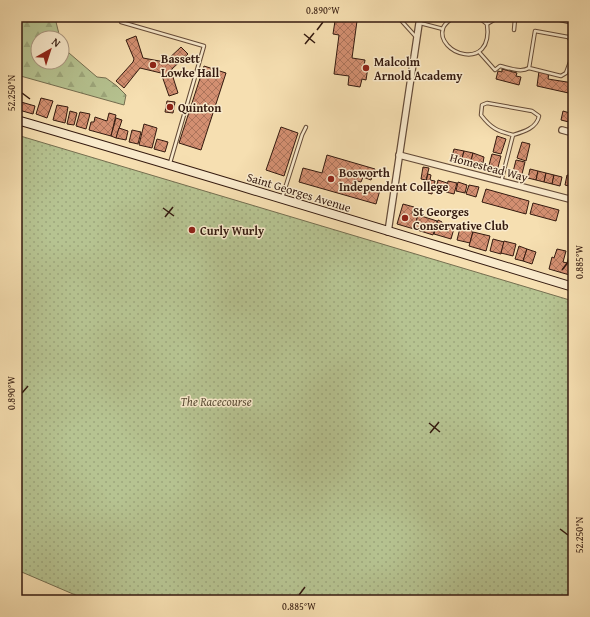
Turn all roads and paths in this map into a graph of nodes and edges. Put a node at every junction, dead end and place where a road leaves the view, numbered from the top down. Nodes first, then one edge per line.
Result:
1 (398, 17) edge
2 (420, 17) edge
3 (454, 17) edge
4 (478, 17) edge
5 (499, 17) edge
6 (508, 17) edge
7 (548, 17) edge
8 (517, 18) edge
9 (121, 22) dead end
10 (573, 22) edge
11 (419, 23) junction
12 (487, 24) junction
13 (443, 28) junction
14 (514, 30) dead end
15 (417, 38) junction
16 (479, 52) junction
17 (573, 54) edge
18 (529, 68) junction
19 (17, 120) edge
20 (306, 127) dead end
21 (513, 135) junction
22 (399, 155) junction
23 (169, 165) junction
24 (501, 182) junction
25 (281, 198) junction
26 (573, 200) edge
27 (388, 232) junction
28 (573, 287) edge

1 - 15 lane
2 - 11 street
3 - 13 lane
4 - 12 lane
5 - 12 lane
6 - 8 lane
7 - 10 lane
8 - 14 lane
9 - 23 lane
11 - 13 lane
11 - 15 street
12 - 16 lane
13 - 16 lane
15 - 22 street
16 - 18 lane
17 - 18 lane
17 - 18 lane
19 - 23 street, Saint Georges Avenue
20 - 25 lane
21 - 21 lane
21 - 24 lane
22 - 24 street, Homestead Way
22 - 27 street
23 - 25 street, Saint Georges Avenue
24 - 26 street, Homestead Way
25 - 27 street, Saint Georges Avenue
27 - 28 street, Saint Georges Avenue

